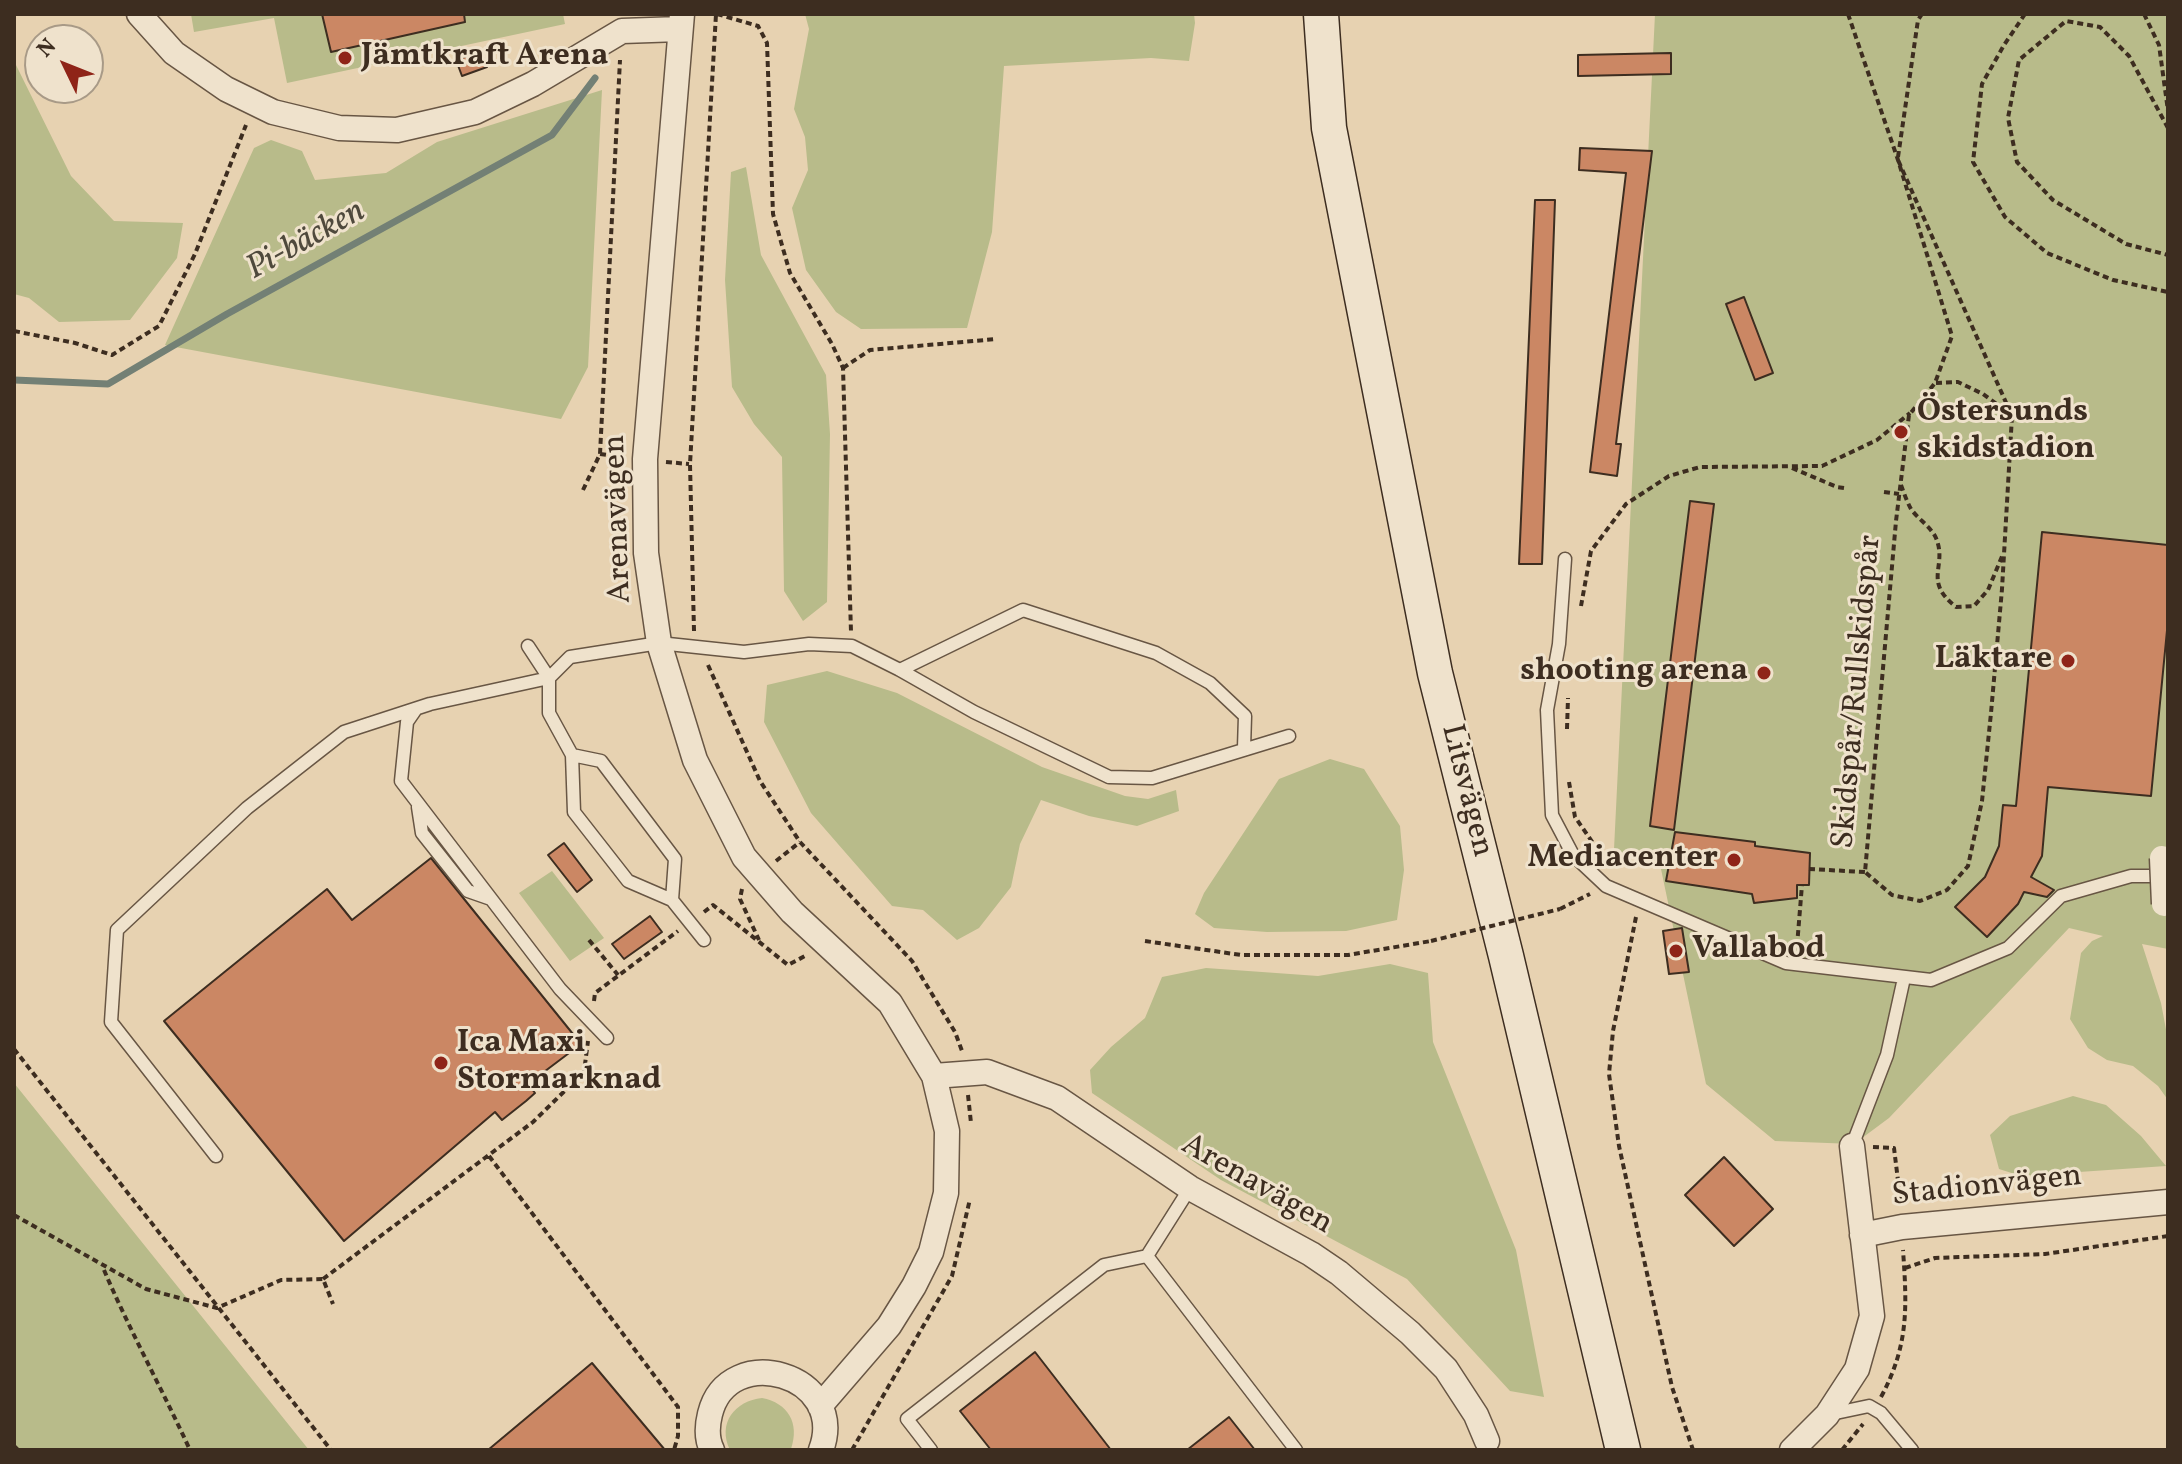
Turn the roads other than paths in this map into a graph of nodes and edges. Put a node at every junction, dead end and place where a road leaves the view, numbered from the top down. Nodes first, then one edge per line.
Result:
1 (139, 14) edge
2 (1321, 14) edge
3 (681, 22) edge
4 (1565, 559) dead end
5 (659, 643) junction
6 (528, 646) dead end
7 (900, 670) junction
8 (549, 678) junction
9 (416, 708) junction
10 (1289, 736) dead end
11 (1244, 748) junction
12 (572, 755) junction
13 (2165, 867) edge
14 (672, 900) junction
15 (2164, 904) dead end
16 (704, 940) dead end
17 (1904, 978) junction
18 (607, 1038) dead end
19 (934, 1076) junction
20 (1852, 1146) joint
21 (216, 1156) dead end
22 (1190, 1188) junction
23 (2168, 1202) edge
24 (1862, 1235) junction
25 (1147, 1256) junction
26 (820, 1406) junction
27 (1827, 1415) junction
28 (1487, 1441) dead end
29 (712, 1450) edge
30 (821, 1450) edge
31 (931, 1450) edge
32 (1296, 1450) edge
33 (1623, 1450) edge
34 (1792, 1450) edge
35 (1912, 1450) edge

1 - 3 street
2 - 33 main road, Litsvägen
3 - 5 street, Arenavägen
4 - 17 lane
5 - 7 lane
5 - 8 lane
5 - 19 street, Arenavägen
6 - 8 lane
7 - 11 lane
7 - 11 lane
8 - 9 lane
8 - 12 lane
9 - 18 lane
9 - 21 lane
10 - 11 lane
12 - 14 lane
12 - 14 lane
13 - 15 street, bridge
13 - 17 lane
14 - 16 lane
17 - 20 lane
19 - 22 street, Arenavägen
19 - 26 street, Arenavägen
20 - 24 street
22 - 25 lane
22 - 28 street, Arenavägen
23 - 24 street, Stadionvägen
24 - 27 street, Stadionvägen
25 - 31 lane
25 - 32 lane
26 - 29 street
26 - 30 street
27 - 34 street, Stadionvägen
27 - 35 lane

